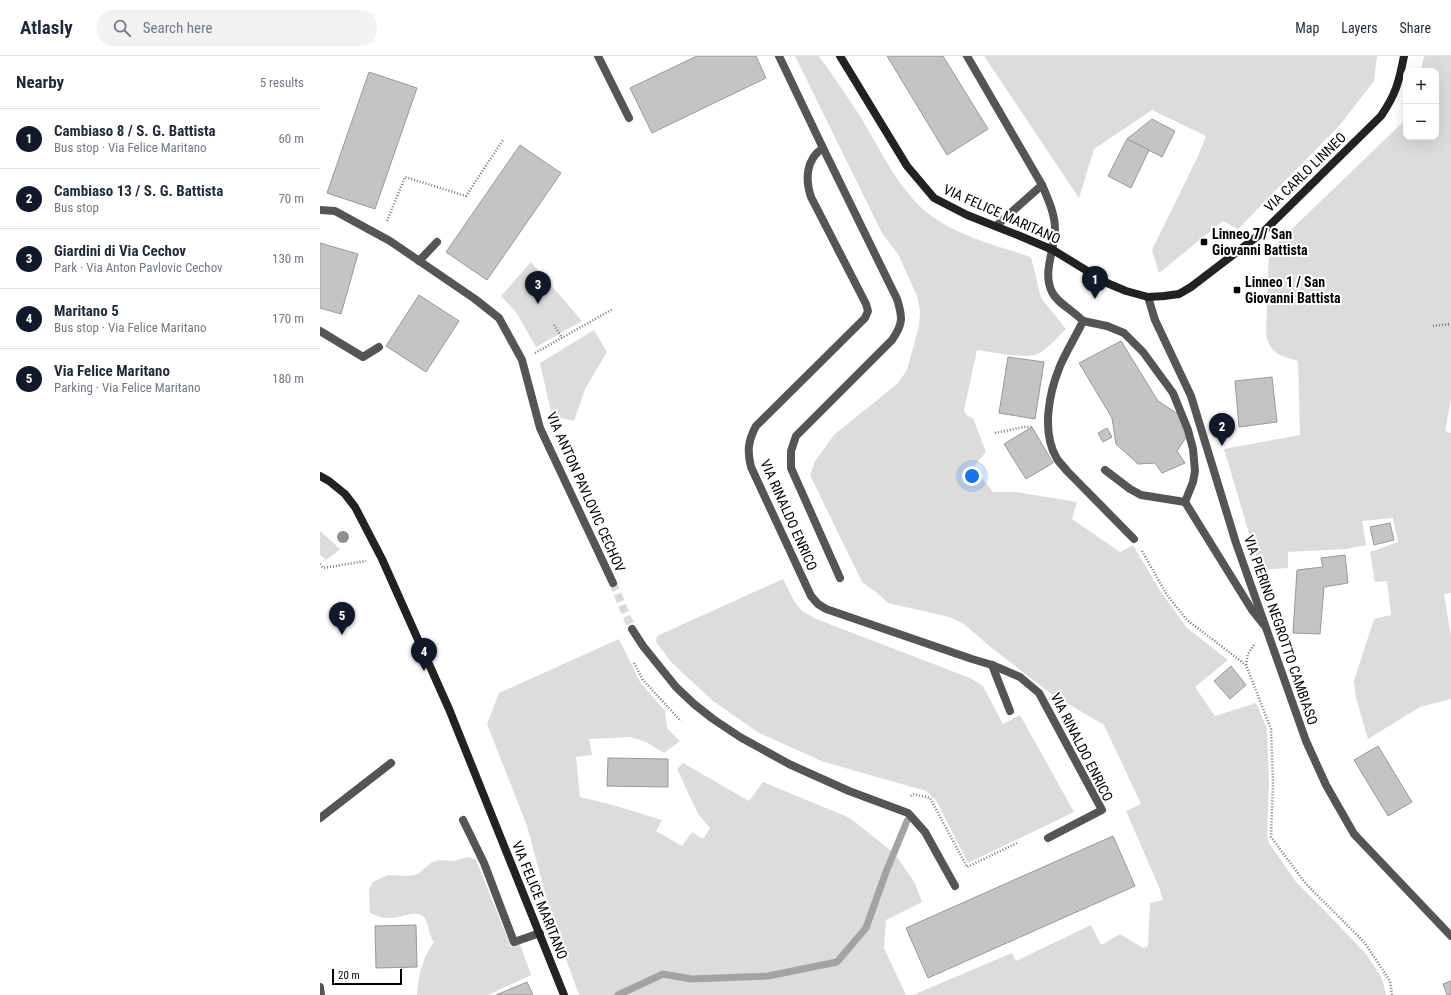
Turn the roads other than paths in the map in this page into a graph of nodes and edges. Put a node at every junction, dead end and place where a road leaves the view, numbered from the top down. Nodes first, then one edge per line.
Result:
1 (598, 56) edge
2 (779, 56) edge
3 (840, 56) edge
4 (967, 56) edge
5 (1404, 56) edge
6 (629, 118) dead end
7 (823, 148) junction
8 (1042, 185) junction
9 (320, 210) edge
10 (996, 226) junction
11 (437, 242) dead end
12 (1053, 250) junction
13 (419, 261) junction
14 (1148, 297) junction
15 (1083, 321) junction
16 (320, 331) edge
17 (379, 347) dead end
18 (1105, 470) dead end
19 (320, 476) edge
20 (1185, 502) junction
21 (1134, 539) road end
22 (840, 578) dead end
23 (613, 583) tunnel mouth
24 (1267, 629) junction
25 (632, 630) tunnel mouth
26 (992, 665) junction
27 (1010, 711) dead end
28 (391, 763) dead end
29 (320, 818) edge
30 (463, 820) dead end
31 (1048, 838) dead end
32 (955, 886) dead end
33 (540, 933) junction
34 (1451, 936) edge
35 (320, 988) edge
36 (321, 995) edge
37 (564, 995) edge

1 - 6 street
2 - 7 street, VIA RINALDO ENRICO
3 - 10 street, VIA FELICE MARITANO
4 - 8 street
5 - 14 street, VIA CARLO LINNEO
7 - 22 street, VIA RINALDO ENRICO
7 - 26 street, VIA RINALDO ENRICO
8 - 10 street
8 - 12 street
9 - 13 street, VIA ANTON PAVLOVIC CECHOV
10 - 12 street, VIA FELICE MARITANO
11 - 13 street
12 - 14 street, VIA FELICE MARITANO
12 - 15 street
13 - 23 street, VIA ANTON PAVLOVIC CECHOV
14 - 24 street, VIA PIERINO NEGROTTO CAMBIASO
15 - 20 street
15 - 21 street
16 - 17 street
18 - 20 street
19 - 33 street, VIA FELICE MARITANO
20 - 24 street
24 - 34 street, VIA PIERINO NEGROTTO CAMBIASO
25 - 32 street
26 - 27 street
26 - 31 street, VIA RINALDO ENRICO
28 - 29 street
30 - 33 street
33 - 37 street, VIA FELICE MARITANO
35 - 36 street

